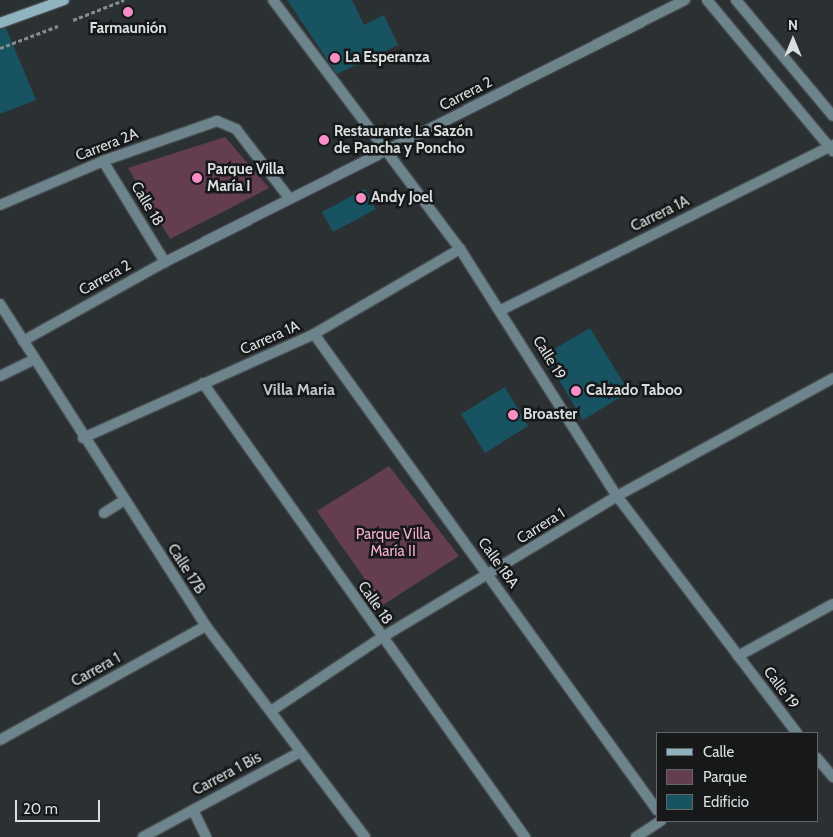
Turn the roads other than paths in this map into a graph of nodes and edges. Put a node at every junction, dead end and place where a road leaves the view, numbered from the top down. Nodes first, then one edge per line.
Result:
1 (64, 0) edge
2 (273, 0) edge
3 (685, 0) edge
4 (707, 0) edge
5 (736, 0) edge
6 (0, 23) edge
7 (833, 116) edge
8 (832, 147) edge
9 (386, 152) junction
10 (104, 161) junction
11 (290, 199) junction
12 (0, 205) edge
13 (460, 249) junction
14 (165, 262) junction
15 (0, 304) edge
16 (501, 310) junction
17 (314, 334) junction
18 (23, 341) junction
19 (35, 360) junction
20 (0, 376) edge
21 (833, 378) edge
22 (203, 384) junction
23 (83, 438) junction
24 (617, 496) junction
25 (123, 500) junction
26 (104, 513) dead end
27 (489, 576) junction
28 (833, 604) edge
29 (206, 626) junction
30 (381, 638) junction
31 (738, 656) junction
32 (271, 711) junction
33 (796, 732) edge
34 (0, 740) edge
35 (300, 752) junction
36 (818, 759) edge
37 (829, 766) edge
38 (833, 777) edge
39 (656, 809) edge
40 (193, 810) junction
41 (659, 822) edge
42 (143, 837) edge
43 (206, 837) edge
44 (365, 837) edge
45 (525, 837) edge
46 (636, 837) edge

1 - 6 main road
2 - 9 street, Calle 19
3 - 9 street, Carrera 2
4 - 8 street
5 - 7 street
8 - 16 street, Carrera 1A
9 - 11 street, Carrera 2
9 - 13 street, Calle 19
10 - 11 street, Carrera 2A
10 - 12 street, Carrera 2A
10 - 14 street, Calle 18
11 - 14 street, Carrera 2
13 - 16 street, Calle 19
13 - 17 street, Carrera 1A
14 - 18 street, Carrera 2
15 - 18 street, Calle 17B
16 - 24 street, Calle 19
17 - 22 street, Carrera 1A
17 - 27 street, Calle 18A
18 - 19 street, Calle 17B
19 - 20 street
19 - 23 street, Calle 17B
21 - 24 street, Carrera 1
22 - 23 street, Carrera 1A
22 - 30 street, Calle 18
23 - 25 street, Calle 17B
24 - 27 street, Carrera 1
24 - 31 street, Calle 19
25 - 26 street
25 - 29 street, Calle 17B
27 - 30 street, Carrera 1
27 - 39 street, Calle 18A
28 - 31 street
29 - 32 street, Calle 17B
29 - 34 street, Carrera 1
30 - 32 street, Carrera 1
30 - 45 street, Calle 18
31 - 33 street, Calle 19
32 - 35 street, Calle 17B
35 - 40 street, Carrera 1 Bis
35 - 44 street, Calle 17B
36 - 37 street
37 - 38 street
40 - 42 street, Carrera 1 Bis
40 - 43 street
41 - 46 street

